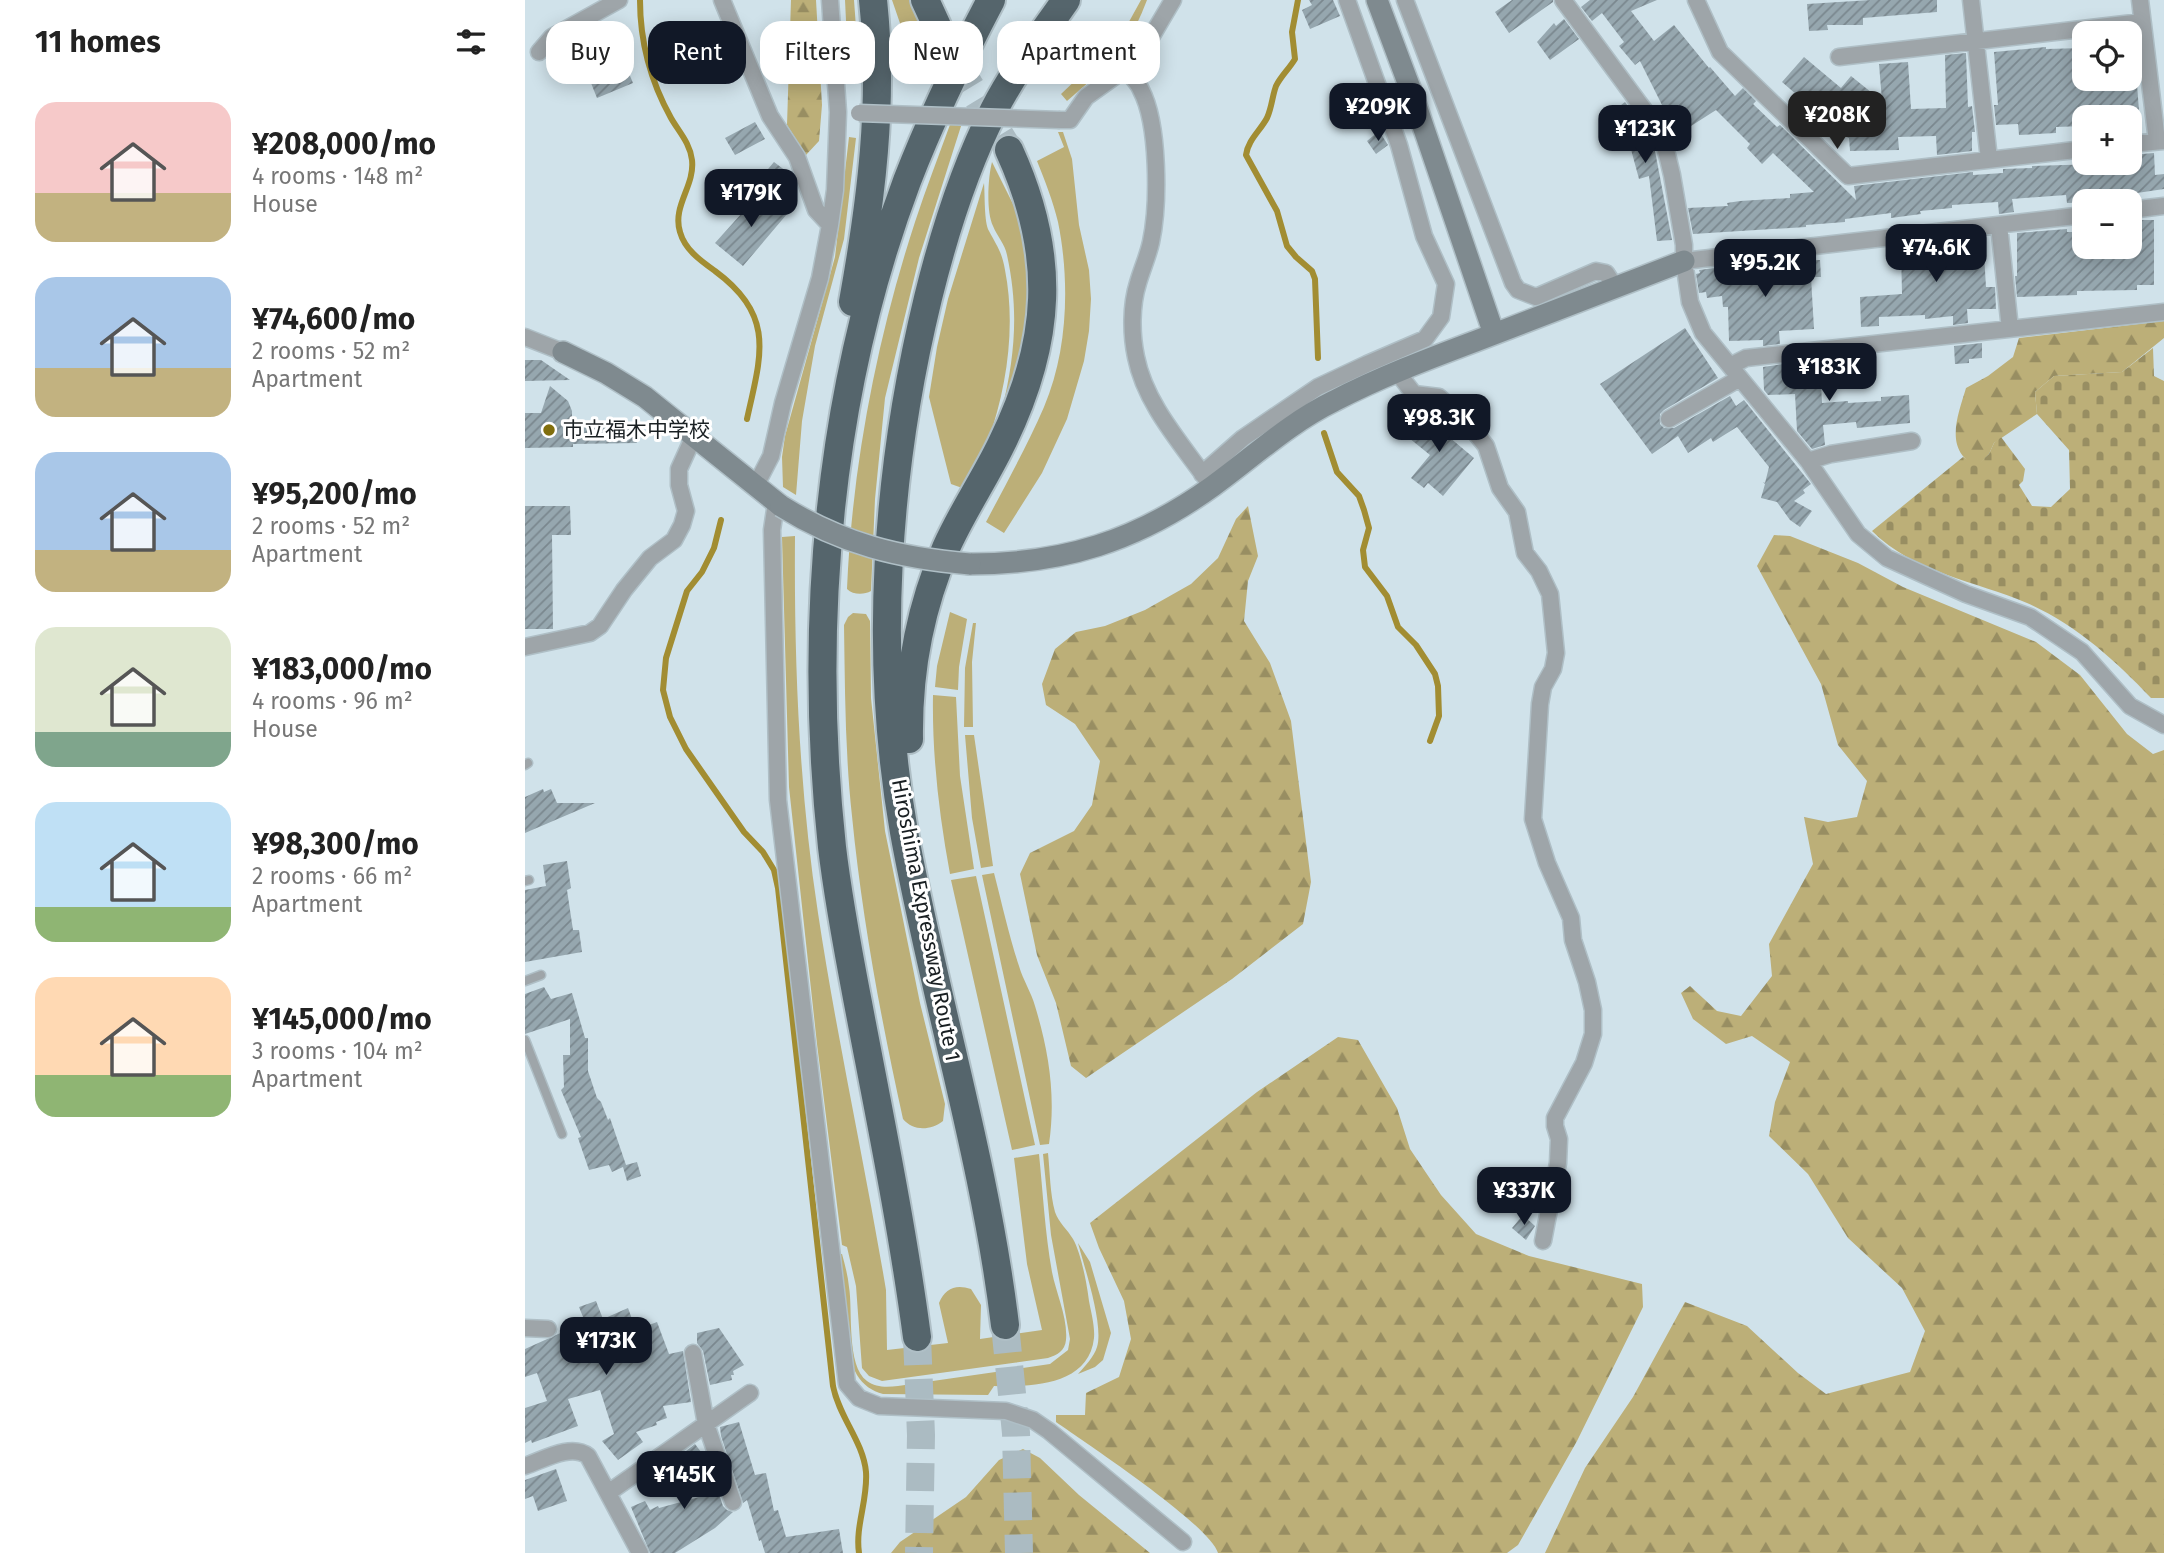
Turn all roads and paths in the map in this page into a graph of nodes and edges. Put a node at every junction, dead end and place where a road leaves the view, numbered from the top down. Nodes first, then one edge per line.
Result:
1 (619, 0) edge
2 (722, 0) edge
3 (830, 0) edge
4 (873, 0) edge
5 (925, 0) edge
6 (991, 0) edge
7 (1066, 0) edge
8 (1173, 0) edge
9 (1347, 0) edge
10 (1377, 0) edge
11 (1405, 0) edge
12 (1563, 0) edge
13 (1696, 0) edge
14 (1971, 0) edge
15 (2140, 0) edge
16 (935, 21) tunnel mouth
17 (1160, 22) edge
18 (2143, 22) junction
19 (1975, 40) junction
20 (539, 52) dead end
21 (1839, 57) dead end
22 (1104, 84) edge
23 (1137, 84) edge
24 (838, 112) junction
25 (2161, 141) edge
26 (2142, 143) edge
27 (1009, 150) tunnel mouth
28 (2072, 150) edge
29 (1989, 159) junction
30 (2164, 206) edge
31 (2142, 209) edge
32 (2072, 216) edge
33 (831, 225) junction
34 (1999, 225) junction
35 (1684, 261) junction
36 (1615, 288) junction
37 (2164, 312) edge
38 (2010, 329) junction
39 (1494, 334) junction
40 (525, 337) edge
41 (563, 352) joint
42 (1398, 372) junction
43 (1735, 372) junction
44 (1669, 419) dead end
45 (694, 436) junction
46 (1912, 441) dead end
47 (1808, 461) junction
48 (1207, 480) junction
49 (755, 487) junction
50 (778, 504) junction
51 (824, 608) junction
52 (525, 647) edge
53 (2164, 725) edge
54 (541, 975) dead end
55 (525, 981) edge
56 (525, 1040) edge
57 (958, 1079) junction
58 (562, 1134) dead end
59 (1543, 1241) dead end
60 (1005, 1325) tunnel mouth
61 (525, 1328) edge
62 (548, 1329) dead end
63 (917, 1337) tunnel mouth
64 (693, 1353) dead end
65 (751, 1393) dead end
66 (706, 1424) junction
67 (525, 1466) edge
68 (608, 1493) junction
69 (733, 1502) dead end
70 (1183, 1542) dead end
71 (640, 1553) edge

1 - 20 street
2 - 33 street
3 - 24 street
4 - 51 highway
5 - 16 highway
6 - 51 highway
7 - 57 highway, Hiroshima Expressway Route 1
8 - 17 street
9 - 48 street
10 - 39 street
11 - 36 street
12 - 35 street
13 - 29 street
14 - 19 street
15 - 18 street
18 - 19 street
18 - 25 street
19 - 21 street
19 - 29 street
22 - 24 street, bridge
23 - 48 street
24 - 33 street
25 - 26 street
27 - 57 highway
28 - 29 street
30 - 31 street
32 - 34 street
33 - 49 street
34 - 35 street
34 - 38 street
35 - 36 street
35 - 43 street
36 - 39 street
37 - 38 street
38 - 43 street
39 - 42 street
40 - 41 street
41 - 45 street
42 - 48 street
42 - 59 street
43 - 44 street
43 - 47 street
45 - 49 street
45 - 52 street
46 - 47 street
47 - 53 street
48 - 50 street, bridge
49 - 50 street
50 - 70 street
51 - 63 highway
54 - 55 lane
56 - 58 lane
57 - 60 highway, Hiroshima Expressway Route 1
61 - 62 street
64 - 66 street
65 - 66 street
66 - 68 street
66 - 69 street
67 - 68 street
68 - 71 street

